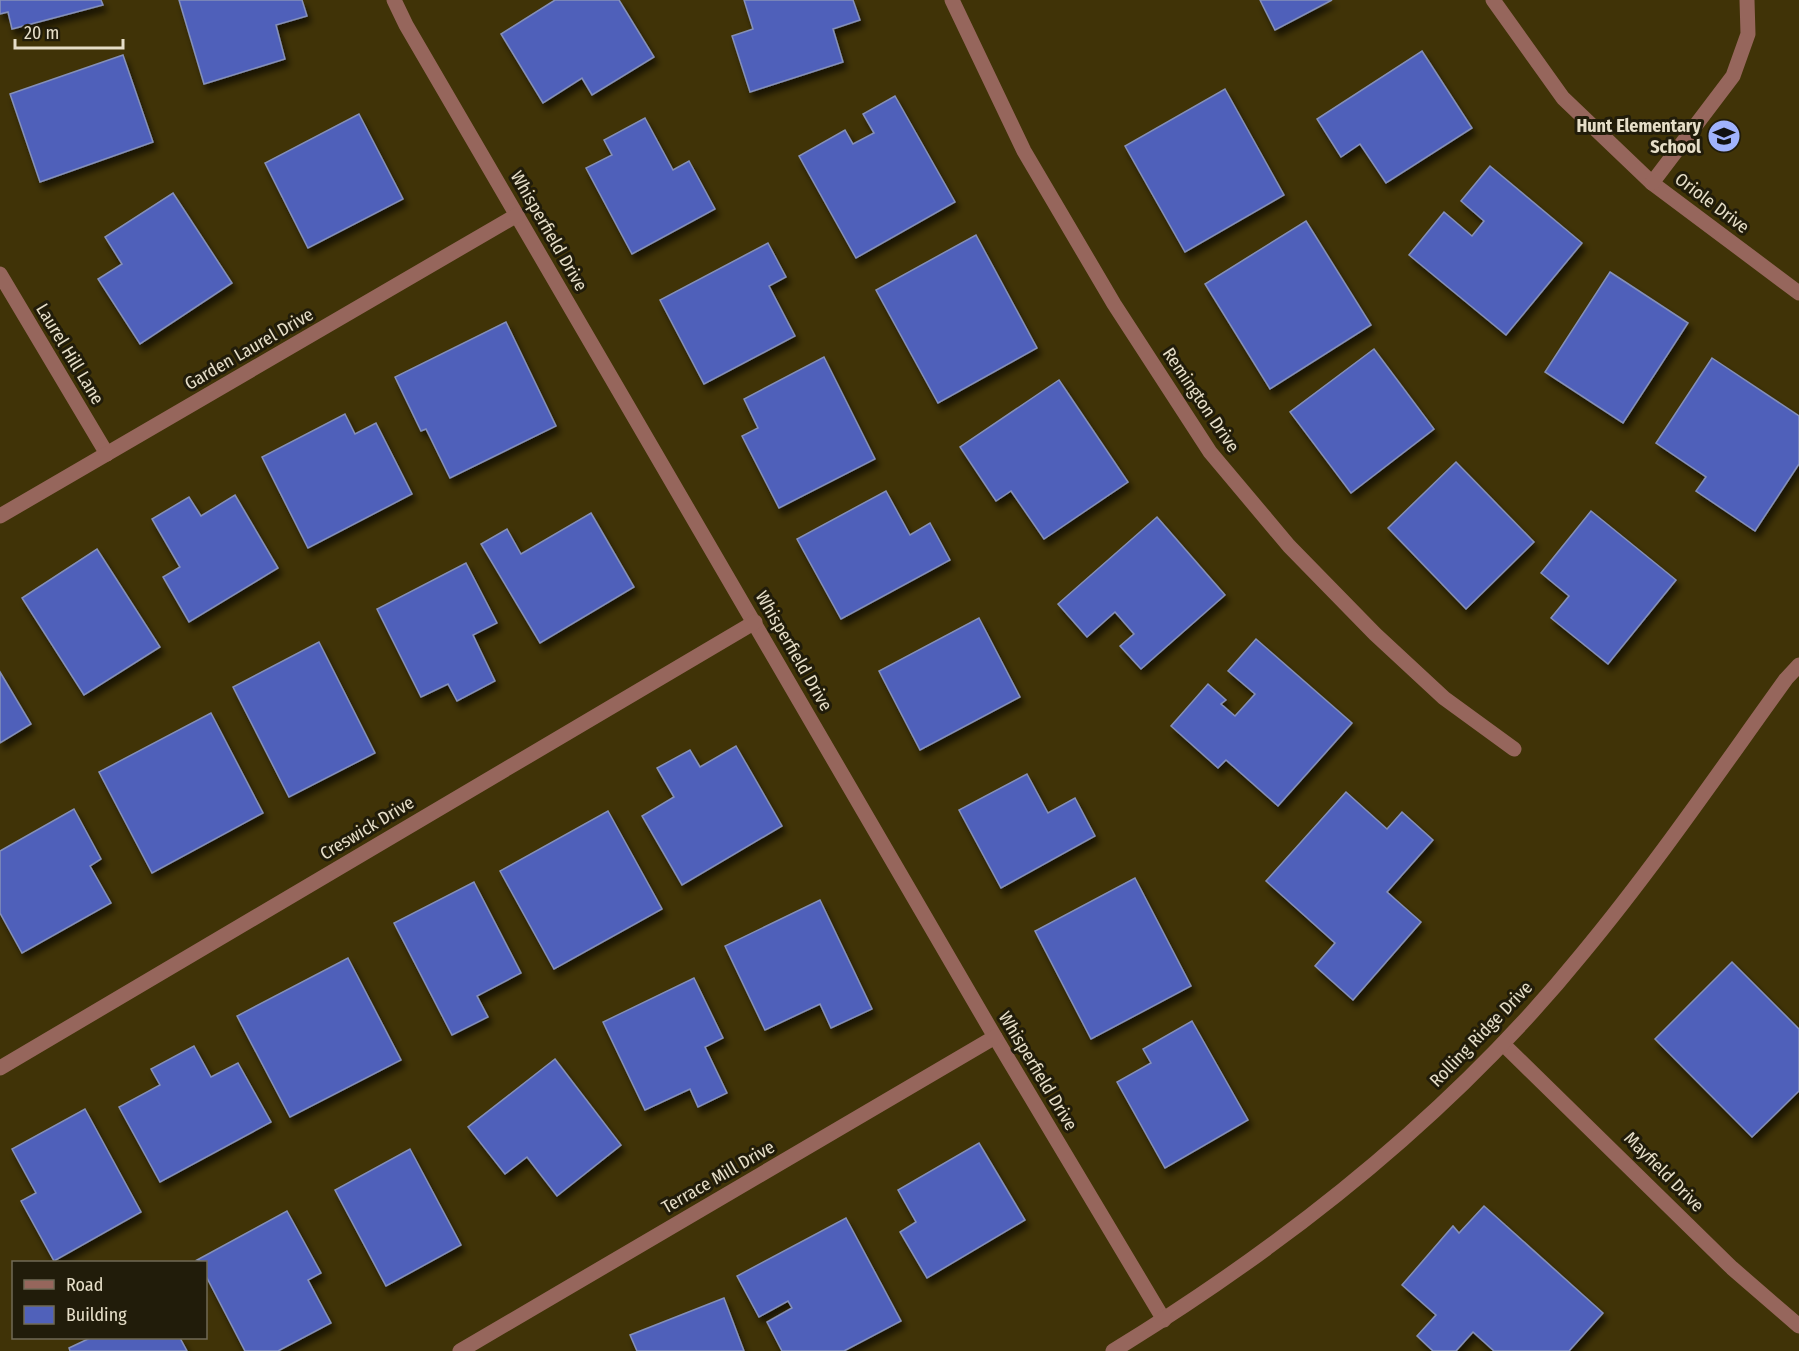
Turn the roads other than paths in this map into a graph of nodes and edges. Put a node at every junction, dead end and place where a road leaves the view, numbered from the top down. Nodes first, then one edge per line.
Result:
1 (394, 0) edge
2 (952, 0) edge
3 (1493, 0) edge
4 (1747, 0) edge
5 (1652, 183) junction
6 (517, 215) junction
7 (0, 274) edge
8 (1799, 293) edge
9 (107, 454) junction
10 (0, 516) edge
11 (755, 622) junction
12 (1799, 664) edge
13 (1514, 749) dead end
14 (995, 1037) junction
15 (1503, 1044) junction
16 (0, 1068) edge
17 (1164, 1320) junction
18 (1799, 1326) edge
19 (460, 1351) edge
20 (1113, 1351) edge

1 - 6 street, Whisperfield Drive
2 - 13 street, Remington Drive
3 - 5 street, Oriole Drive
4 - 5 street
5 - 8 street, Oriole Drive
6 - 9 street, Garden Laurel Drive
6 - 11 street, Whisperfield Drive
7 - 9 street, Laurel Hill Lane
9 - 10 street, Garden Laurel Drive
11 - 14 street, Whisperfield Drive
11 - 16 street, Creswick Drive
12 - 15 street, Rolling Ridge Drive
14 - 17 street, Whisperfield Drive
14 - 19 street, Terrace Mill Drive
15 - 17 street, Rolling Ridge Drive
15 - 18 street, Mayfield Drive
17 - 20 street, Rolling Ridge Drive

